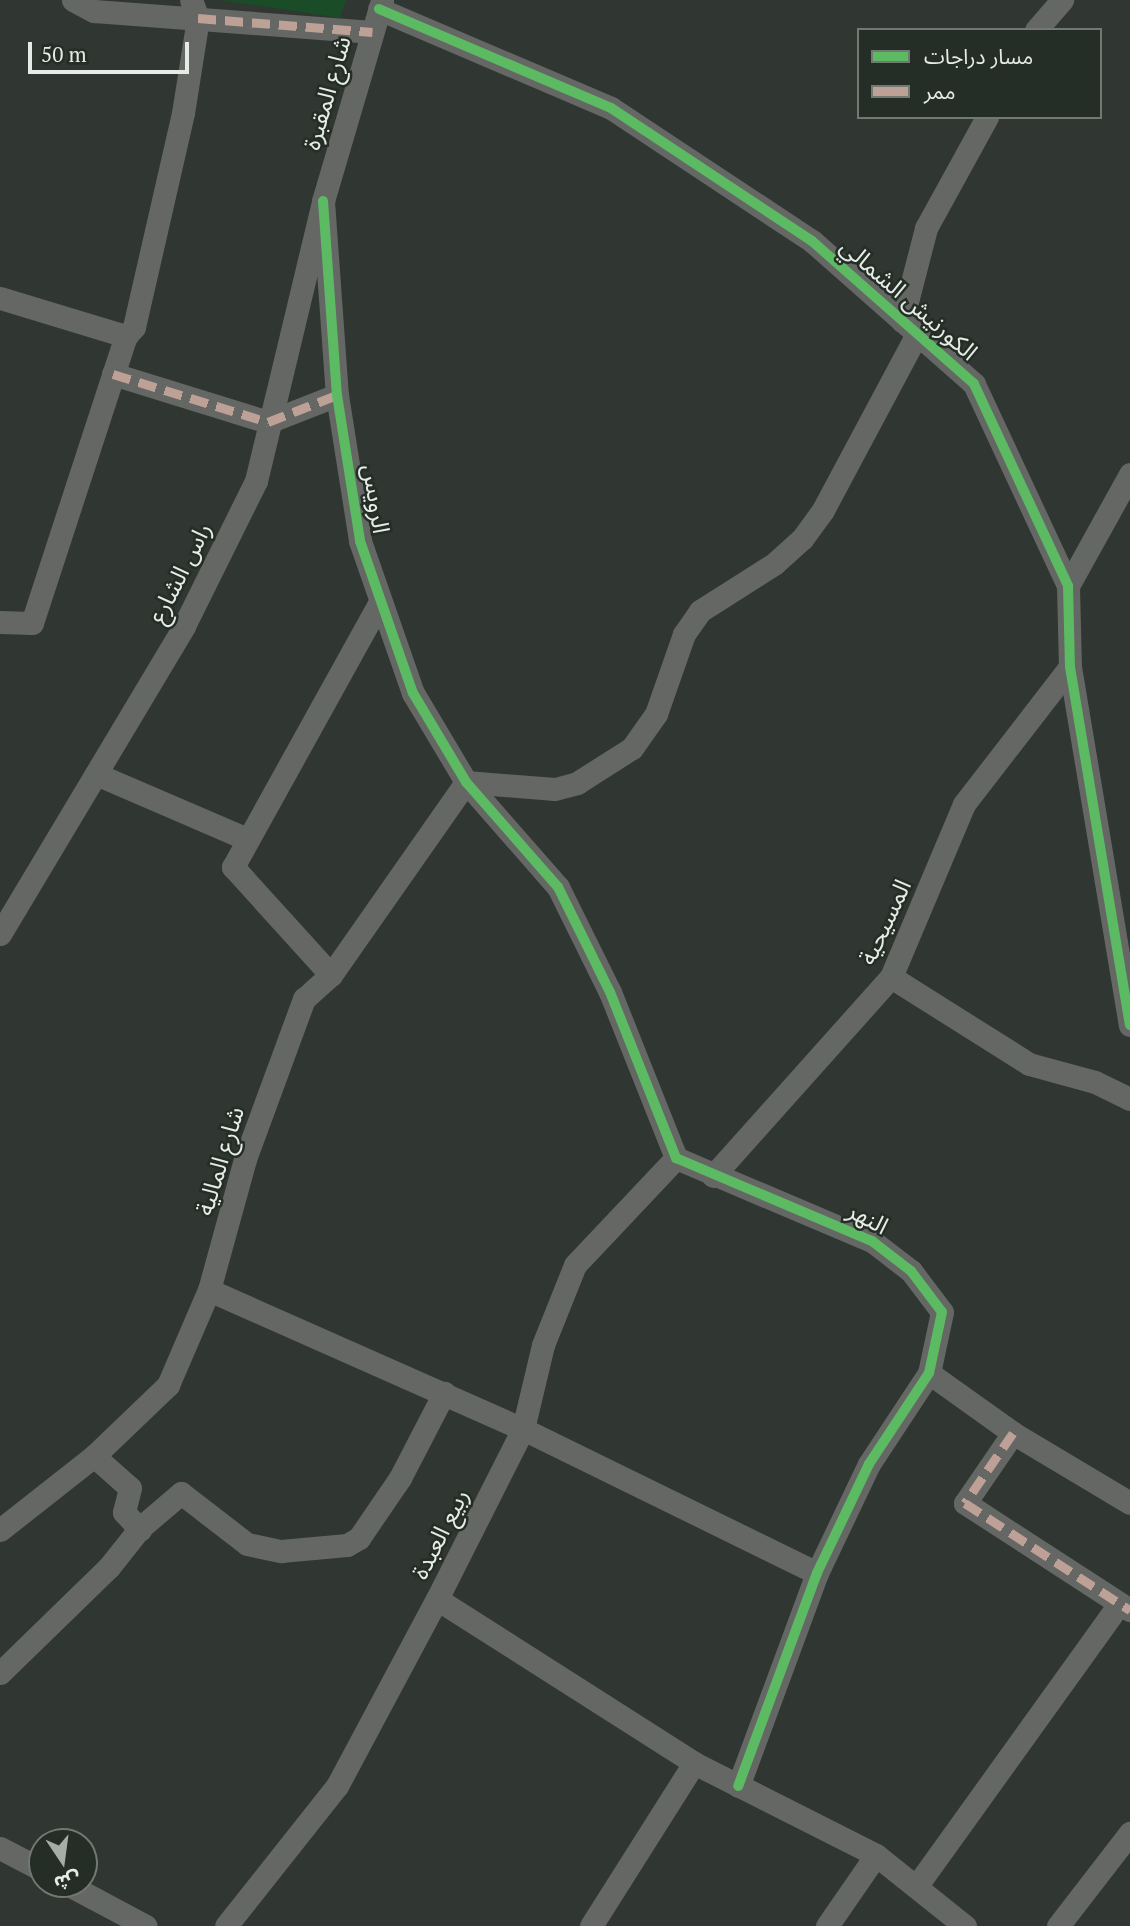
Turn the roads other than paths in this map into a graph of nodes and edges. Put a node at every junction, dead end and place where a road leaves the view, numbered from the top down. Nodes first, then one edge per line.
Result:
1 (73, 0) edge
2 (1062, 0) edge
3 (381, 5) edge
4 (198, 6) edge
5 (1038, 28) edge
6 (372, 32) junction
7 (986, 119) edge
8 (323, 201) junction
9 (0, 298) edge
10 (910, 327) junction
11 (126, 336) junction
12 (113, 374) junction
13 (337, 395) junction
14 (268, 422) junction
15 (1130, 474) edge
16 (1068, 586) junction
17 (380, 602) junction
18 (0, 622) edge
19 (1070, 667) junction
20 (96, 774) junction
21 (466, 782) junction
22 (247, 839) junction
23 (0, 933) edge
24 (331, 975) junction
25 (891, 977) junction
26 (1130, 1025) edge
27 (1130, 1099) edge
28 (676, 1158) junction
29 (713, 1176) junction
30 (209, 1290) junction
31 (929, 1373) junction
32 (444, 1394) junction
33 (523, 1429) junction
34 (1013, 1433) junction
35 (94, 1456) junction
36 (1130, 1503) edge
37 (0, 1530) edge
38 (140, 1530) junction
39 (817, 1573) junction
40 (437, 1599) junction
41 (1125, 1607) edge
42 (0, 1673) edge
43 (694, 1763) junction
44 (738, 1786) junction
45 (1130, 1833) edge
46 (0, 1848) edge
47 (877, 1854) junction
48 (28, 1863) edge
49 (918, 1884) junction
50 (93, 1898) edge
51 (146, 1926) edge
52 (226, 1926) edge
53 (591, 1926) edge
54 (827, 1926) edge
55 (965, 1926) edge
56 (1058, 1926) edge

1 - 4 street
2 - 5 street
3 - 6 street, شارع المقبرة
3 - 10 street, الكورنيش الشمالي
4 - 6 street
4 - 11 street
6 - 8 street, شارع المقبرة
7 - 10 street
8 - 13 street, الرويس
8 - 14 street, راس الشارع
9 - 11 street
10 - 16 street, الكورنيش الشمالي
10 - 21 street
11 - 12 street
12 - 14 street
12 - 18 street
13 - 14 street
13 - 17 street, الرويس
14 - 20 street, راس الشارع
15 - 16 street
16 - 19 street, الكورنيش الشمالي
17 - 21 street, الرويس
17 - 22 street
19 - 25 street, المسيحية
19 - 26 street, الكورنيش الشمالي
20 - 22 street
20 - 23 street, راس الشارع
21 - 24 street, شارع المالية
21 - 28 street
22 - 24 street
24 - 30 street, شارع المالية
25 - 27 street
25 - 29 street, المسيحية
28 - 29 street, النهر
28 - 33 street, ربيع العبدة
29 - 31 street, النهر
30 - 32 street
30 - 35 street, شارع المالية
31 - 34 street
31 - 39 street, النهر
32 - 33 street
32 - 38 street
33 - 39 street
33 - 40 street, ربيع العبدة
34 - 36 street
34 - 41 street
35 - 37 street, شارع المالية
35 - 38 street
38 - 42 street
39 - 44 street, النهر
40 - 43 street
40 - 52 street, ربيع العبدة
41 - 49 street
43 - 44 street
43 - 53 street
44 - 47 street
45 - 56 street
46 - 48 street
47 - 49 street
47 - 54 street
49 - 55 street
50 - 51 street

